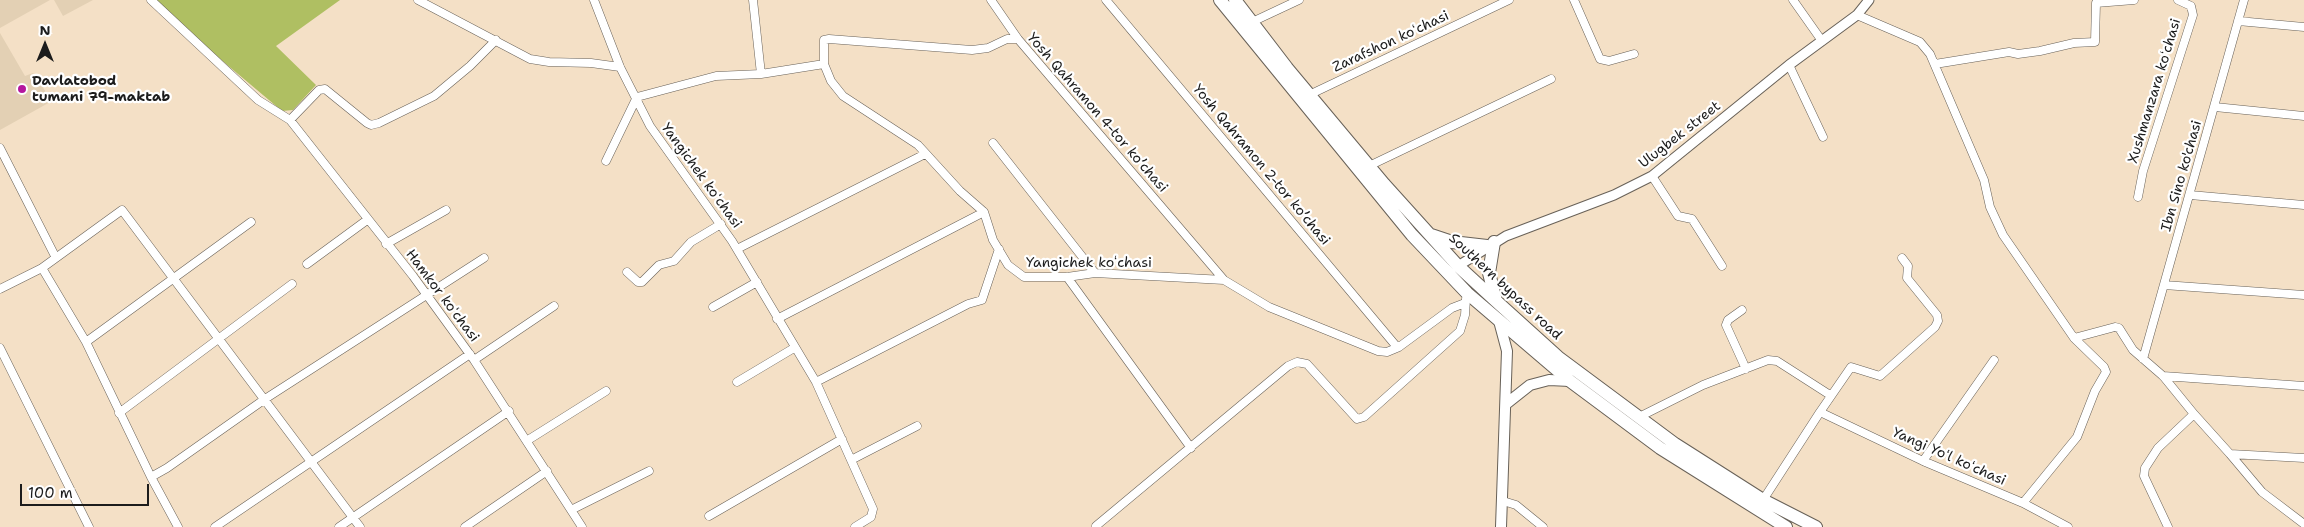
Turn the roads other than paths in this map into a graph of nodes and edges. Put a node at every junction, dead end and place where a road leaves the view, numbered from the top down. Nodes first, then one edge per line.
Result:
1 (151, 0) edge
2 (418, 0) edge
3 (594, 0) edge
4 (753, 0) edge
5 (991, 0) edge
6 (1106, 0) edge
7 (1220, 0) edge
8 (1235, 0) edge
9 (1299, 0) edge
10 (1509, 0) edge
11 (1574, 0) edge
12 (1793, 0) edge
13 (1869, 0) edge
14 (2134, 0) edge
15 (2178, 0) edge
16 (2244, 0) edge
17 (1857, 14) junction
18 (2238, 21) junction
19 (1252, 22) junction
20 (2304, 27) edge
21 (1018, 39) junction
22 (496, 40) junction
23 (1822, 41) junction
24 (1634, 54) dead end
25 (824, 64) junction
26 (1935, 64) junction
27 (1789, 66) junction
28 (620, 67) junction
29 (761, 74) junction
30 (1551, 79) dead end
31 (1311, 94) junction
32 (637, 97) junction
33 (2215, 107) junction
34 (2304, 116) edge
35 (290, 120) junction
36 (1823, 137) dead end
37 (993, 143) dead end
38 (0, 148) edge
39 (925, 154) junction
40 (606, 161) dead end
41 (1370, 165) junction
42 (1652, 176) junction
43 (2190, 195) junction
44 (2138, 198) dead end
45 (2304, 205) edge
46 (446, 210) dead end
47 (984, 212) junction
48 (367, 220) junction
49 (251, 222) dead end
50 (721, 224) junction
51 (1428, 234) junction
52 (386, 244) junction
53 (1491, 244) junction
54 (737, 249) junction
55 (998, 249) junction
56 (56, 258) junction
57 (484, 258) dead end
58 (1902, 258) dead end
59 (307, 264) dead end
60 (1458, 266) junction
61 (1722, 266) dead end
62 (42, 268) junction
63 (627, 272) dead end
64 (1095, 273) junction
65 (1067, 277) junction
66 (174, 279) junction
67 (1224, 280) junction
68 (757, 282) junction
69 (292, 284) dead end
70 (2164, 285) junction
71 (0, 289) edge
72 (2304, 294) edge
73 (428, 296) junction
74 (1466, 298) junction
75 (1496, 302) junction
76 (554, 306) dead end
77 (713, 307) dead end
78 (1742, 310) dead end
79 (777, 319) junction
80 (1499, 321) junction
81 (219, 338) junction
82 (2074, 338) junction
83 (86, 342) junction
84 (1397, 347) junction
85 (0, 348) edge
86 (794, 348) junction
87 (472, 357) junction
88 (1994, 360) dead end
89 (2143, 360) junction
90 (1746, 369) junction
91 (2164, 376) junction
92 (1570, 381) junction
93 (737, 382) dead end
94 (816, 382) junction
95 (2304, 386) edge
96 (606, 391) dead end
97 (1830, 395) junction
98 (265, 398) junction
99 (1506, 404) junction
100 (509, 411) junction
101 (1820, 412) junction
102 (119, 413) junction
103 (2194, 414) junction
104 (1639, 416) junction
105 (917, 426) dead end
106 (842, 439) junction
107 (528, 440) junction
108 (1190, 448) junction
109 (2230, 454) junction
110 (2304, 458) edge
111 (851, 460) junction
112 (312, 461) junction
113 (1923, 461) junction
114 (546, 471) junction
115 (649, 471) dead end
116 (151, 477) junction
117 (1763, 500) junction
118 (1503, 501) junction
119 (2023, 503) junction
120 (571, 510) junction
121 (709, 516) dead end
122 (353, 518) junction
123 (867, 520) junction
124 (2304, 524) edge
125 (1096, 526) edge
126 (89, 527) edge
127 (178, 527) edge
128 (215, 527) edge
129 (339, 527) edge
130 (360, 527) edge
131 (465, 527) edge
132 (582, 527) edge
133 (855, 527) edge
134 (873, 527) edge
135 (1501, 527) edge
136 (1543, 527) edge
137 (1784, 527) edge
138 (1816, 527) edge
139 (2068, 527) edge
140 (2168, 527) edge

1 - 35 street, Hamkor koʻchasi
2 - 22 street
3 - 28 street, Yangichek koʻchasi
4 - 29 street
5 - 21 street
6 - 84 street, Yosh Qahramon 2-tor koʼchasi
7 - 74 highway, Southern bypass road
8 - 19 highway, Southern bypass road
9 - 19 street
10 - 31 street, Zarafshon koʻchasi
11 - 24 street
12 - 23 street
13 - 17 street, Ulugbek street
14 - 26 street
15 - 44 street, Xushmanzara koʻchasi
16 - 18 street, Ibn Sino ko'chasi
17 - 23 street, Ulugbek street
17 - 26 street
18 - 20 street
18 - 33 street, Ibn Sino ko'chasi
19 - 31 highway, Southern bypass road
21 - 25 street, Yosh Qahramon 4-tor koʼchasi
21 - 67 street, Yosh Qahramon 4-tor koʼchasi
22 - 28 street
22 - 35 street
23 - 27 street, Ulugbek street
25 - 29 street
25 - 39 street
26 - 82 street
27 - 36 street
27 - 42 street, Ulugbek street
28 - 32 street, Yangichek koʻchasi
29 - 32 street
30 - 41 street
31 - 41 highway, Southern bypass road
32 - 40 street
32 - 50 street, Yangichek koʻchasi
33 - 34 street
33 - 43 street, Ibn Sino ko'chasi
35 - 48 street, Hamkor koʻchasi
37 - 64 street
38 - 56 street
39 - 47 street
39 - 54 street
41 - 51 highway, Southern bypass road
42 - 53 street, Ulugbek street
42 - 61 street
43 - 45 street
43 - 70 street, Ibn Sino ko'chasi
46 - 52 street
47 - 55 street, Yangichek koʻchasi
47 - 79 street
48 - 52 street, Hamkor koʻchasi
48 - 59 street
49 - 66 street
50 - 54 street, Yangichek koʻchasi
50 - 63 street
51 - 53 highway
51 - 60 highway, Southern bypass road
52 - 73 street, Hamkor koʻchasi
53 - 60 street, Ulugbek street
53 - 75 highway
54 - 68 street, Yangichek koʻchasi
55 - 65 street, Yangichek koʻchasi
55 - 94 street
56 - 62 street
56 - 66 street
57 - 73 street
58 - 97 street
60 - 75 highway, Southern bypass road
62 - 71 street
62 - 83 street
64 - 65 street, Yangichek koʻchasi
64 - 67 street, Yangichek koʻchasi
65 - 108 street
66 - 81 street
66 - 83 street
67 - 84 street
68 - 77 street
68 - 79 street, Yangichek koʻchasi
69 - 81 street
70 - 72 street
70 - 89 street, Ibn Sino ko'chasi
73 - 87 street, Hamkor koʻchasi
73 - 98 street
74 - 80 highway, Southern bypass road
74 - 84 street
74 - 108 street
75 - 104 highway, Southern bypass road
76 - 87 street
78 - 90 street
79 - 86 street, Yangichek koʻchasi
80 - 92 highway, Southern bypass road
80 - 99 main road
81 - 98 street
81 - 102 street
82 - 89 street
82 - 119 street
83 - 102 street
85 - 126 street
86 - 93 street
86 - 94 street, Yangichek koʻchasi
87 - 100 street, Hamkor koʻchasi
87 - 112 street
88 - 113 street
89 - 91 street
90 - 97 street
90 - 104 street
91 - 95 street
91 - 103 street
92 - 99 main road
92 - 137 highway, Southern bypass road
94 - 106 street, Yangichek koʻchasi
96 - 107 street
97 - 101 street
98 - 112 street
98 - 116 street
99 - 118 main road
100 - 107 street, Hamkor koʻchasi
100 - 122 street
101 - 113 street, Yangi Yoʻl koʻchasi
101 - 117 street
102 - 116 street
103 - 109 street
103 - 140 street
104 - 117 highway, Southern bypass road
105 - 111 street
106 - 111 street, Yangichek koʻchasi
106 - 121 street
107 - 114 street, Hamkor koʻchasi
108 - 125 street
109 - 110 street
109 - 124 street
111 - 123 street, Yangichek koʻchasi
112 - 122 street
112 - 128 street
113 - 119 street, Yangi Yoʻl koʻchasi
114 - 120 street, Hamkor koʻchasi
114 - 131 street
115 - 120 street
116 - 127 street
117 - 138 highway, Southern bypass road
118 - 135 main road
118 - 136 street
119 - 139 street, Yangi Yoʻl koʻchasi
120 - 132 street, Hamkor koʻchasi
122 - 129 street
122 - 130 street
123 - 133 street
123 - 134 street

